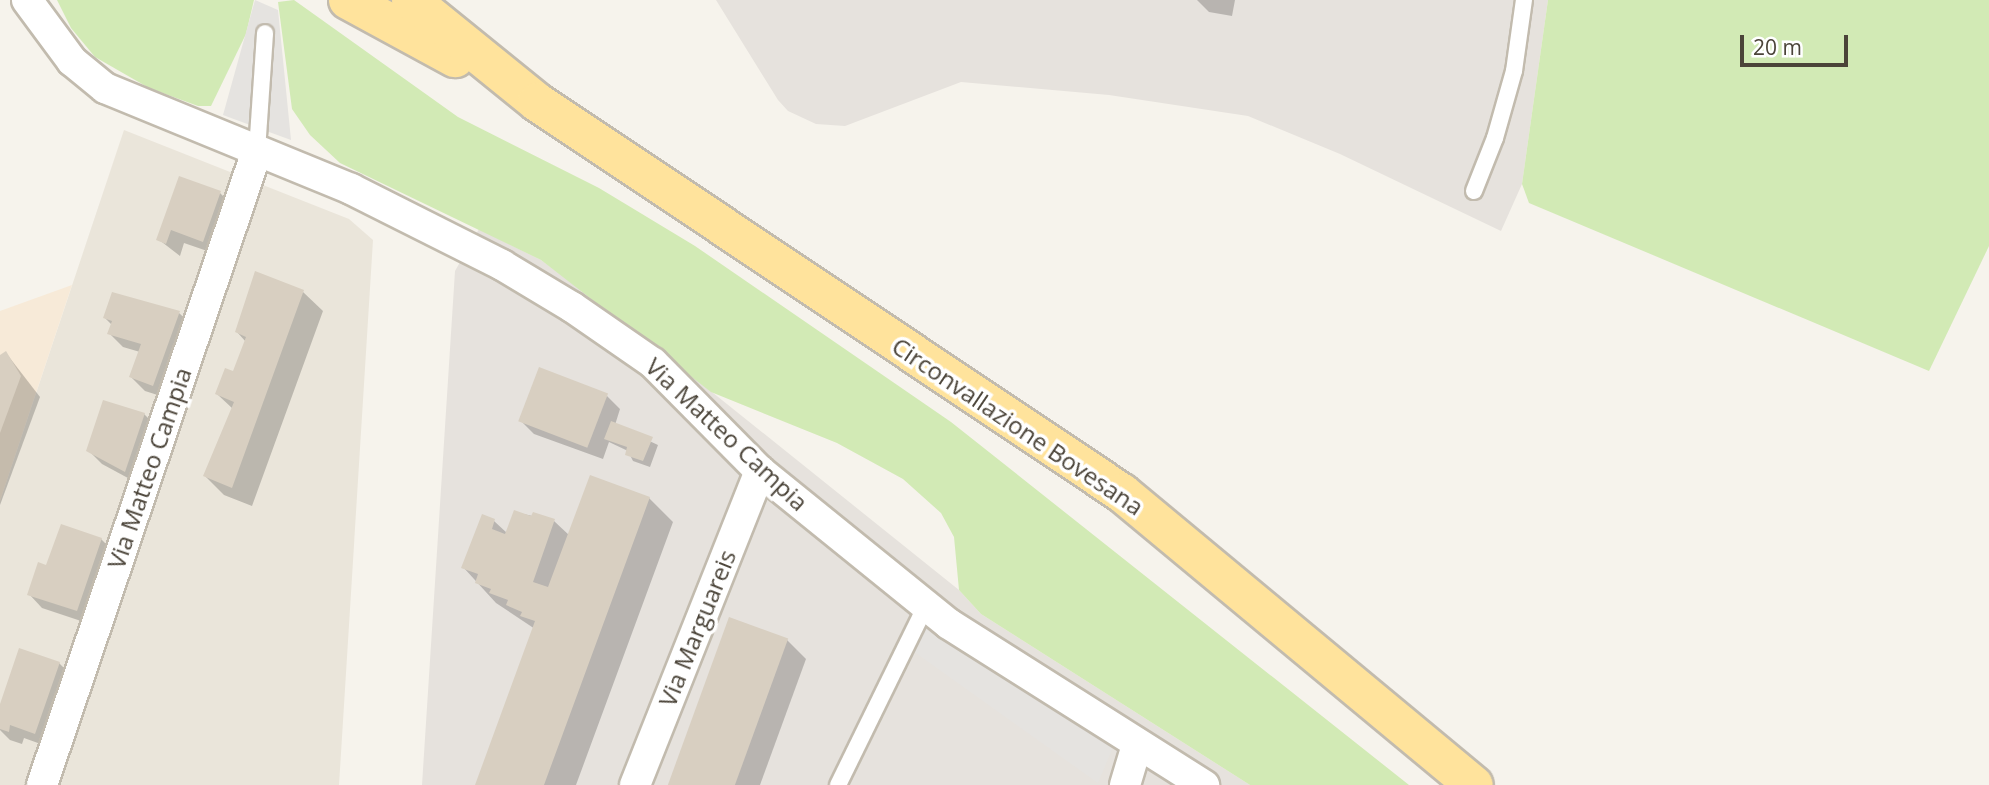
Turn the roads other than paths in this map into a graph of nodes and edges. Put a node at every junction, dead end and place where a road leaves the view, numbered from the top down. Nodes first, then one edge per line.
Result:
1 (27, 0) edge
2 (348, 0) edge
3 (411, 0) edge
4 (1524, 0) edge
5 (265, 33) dead end
6 (537, 102) junction
7 (257, 151) junction
8 (1474, 191) dead end
9 (760, 471) junction
10 (926, 605) junction
11 (1137, 745) junction
12 (42, 785) edge
13 (635, 785) edge
14 (838, 785) edge
15 (1125, 785) edge
16 (1204, 785) edge
17 (1474, 785) edge

1 - 7 street, Via Matteo Campia
2 - 6 main road, Circonvallazione Bovesana
3 - 6 main road, Circonvallazione Bovesana
4 - 8 lane
5 - 7 lane
6 - 17 main road, Circonvallazione Bovesana
7 - 9 street, Via Matteo Campia
7 - 12 street, Via Matteo Campia
9 - 10 street, Via Matteo Campia
9 - 13 street, Via Marguareis
10 - 11 street, Via Matteo Campia
10 - 14 lane
11 - 15 street
11 - 16 street, Via Matteo Campia

